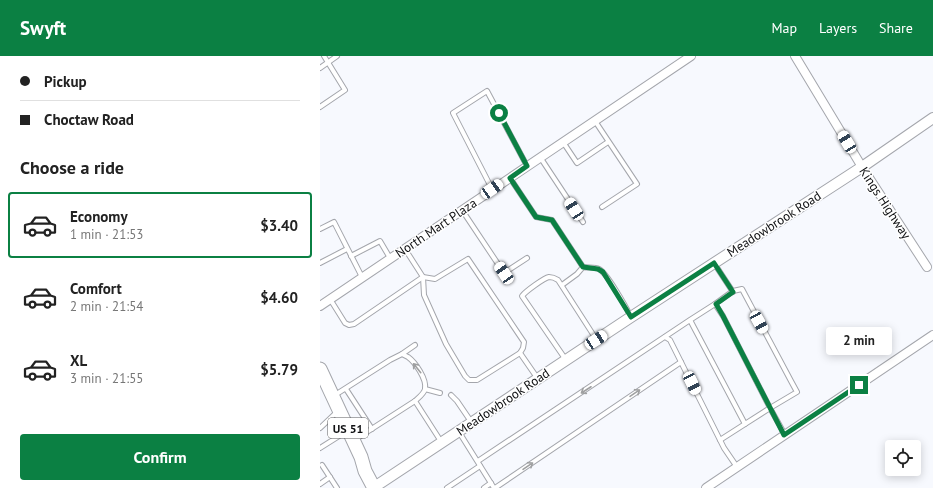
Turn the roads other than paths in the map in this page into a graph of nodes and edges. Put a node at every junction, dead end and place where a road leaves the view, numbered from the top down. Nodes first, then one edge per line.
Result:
1 (324, 56) edge
2 (338, 56) edge
3 (691, 56) edge
4 (795, 56) edge
5 (328, 62) junction
6 (320, 68) edge
7 (320, 107) edge
8 (933, 118) edge
9 (595, 121) junction
10 (563, 142) junction
11 (608, 142) junction
12 (540, 157) junction
13 (527, 166) junction
14 (862, 167) junction
15 (510, 178) junction
16 (492, 189) junction
17 (602, 208) dead end
18 (462, 210) junction
19 (583, 222) dead end
20 (320, 229) edge
21 (405, 248) junction
22 (347, 249) junction
23 (351, 256) junction
24 (390, 258) junction
25 (527, 258) dead end
26 (320, 263) edge
27 (714, 263) junction
28 (583, 267) junction
29 (927, 267) dead end
30 (362, 277) junction
31 (423, 278) junction
32 (562, 285) junction
33 (733, 292) junction
34 (330, 299) junction
35 (716, 304) junction
36 (320, 306) edge
37 (631, 317) junction
38 (690, 320) junction
39 (933, 335) edge
40 (665, 337) junction
41 (596, 340) junction
42 (416, 345) dead end
43 (520, 353) junction
44 (402, 354) junction
45 (566, 360) junction
46 (681, 362) junction
47 (320, 369) edge
48 (538, 379) junction
49 (323, 384) edge
50 (346, 388) junction
51 (425, 389) junction
52 (440, 393) dead end
53 (451, 395) dead end
54 (333, 397) junction
55 (415, 401) junction
56 (770, 408) junction
57 (339, 409) junction
58 (472, 423) junction
59 (745, 424) junction
60 (320, 428) edge
61 (372, 429) junction
62 (459, 432) junction
63 (351, 435) junction
64 (784, 435) junction
65 (720, 440) junction
66 (442, 443) junction
67 (320, 448) edge
68 (479, 464) junction
69 (321, 465) edge
70 (737, 467) junction
71 (330, 477) junction
72 (491, 483) junction
73 (320, 484) edge
74 (337, 488) edge
75 (373, 488) edge
76 (447, 488) edge
77 (484, 488) edge
78 (495, 488) edge
79 (706, 488) edge

1 - 5 lane
2 - 5 lane
3 - 9 street, North Mart Plaza
4 - 14 street, Kings Highway
5 - 6 lane
5 - 7 lane
8 - 14 street, Meadowbrook Road
9 - 10 street, North Mart Plaza
9 - 11 lane
10 - 11 lane
10 - 12 street, North Mart Plaza
11 - 17 lane
12 - 13 street, North Mart Plaza
12 - 19 lane
13 - 15 street, North Mart Plaza
13 - 16 lane
14 - 27 street, Meadowbrook Road
14 - 29 street, Kings Highway
15 - 16 street, North Mart Plaza
15 - 28 lane
16 - 18 street, North Mart Plaza
18 - 21 street, North Mart Plaza
18 - 25 lane
20 - 22 lane
21 - 24 street, North Mart Plaza
21 - 31 lane
22 - 23 lane
22 - 26 lane
23 - 24 lane
23 - 30 lane
24 - 30 street, North Mart Plaza
27 - 33 lane
27 - 37 street, Meadowbrook Road
28 - 32 lane
28 - 37 lane
30 - 34 street, North Mart Plaza
31 - 34 lane
31 - 43 lane
31 - 43 lane
32 - 41 lane
32 - 45 lane
33 - 35 lane
33 - 56 lane
34 - 36 street, North Mart Plaza
35 - 38 lane
35 - 56 lane
37 - 41 street, Meadowbrook Road
38 - 40 lane
38 - 59 lane
39 - 64 street
40 - 46 lane
40 -> 68 lane
41 - 45 street, Meadowbrook Road
42 - 44 lane
43 - 48 lane
44 - 50 lane
51 -> 44 lane
45 - 48 street, Meadowbrook Road
46 - 65 lane
78 -> 46 lane
47 - 49 main road, US 51
48 - 58 street, Meadowbrook Road
49 - 54 main road, US 51
50 - 54 lane
50 - 61 lane
51 - 52 lane
51 - 55 lane
53 - 58 lane
54 - 57 main road, US 51
55 - 61 lane
55 - 66 lane
56 - 59 lane
56 - 64 lane
57 - 60 lane
57 - 63 main road, US 51
58 - 62 street, Meadowbrook Road
59 - 65 lane
61 - 63 lane
62 - 66 street, Meadowbrook Road
62 - 68 lane
63 - 67 lane
63 - 75 main road, US 51
64 - 70 street
65 - 70 lane
66 - 75 street, Meadowbrook Road
68 - 72 lane
68 - 76 lane
69 - 71 lane
70 - 79 street
71 - 73 lane
71 - 74 lane
72 - 77 lane
72 - 78 lane

